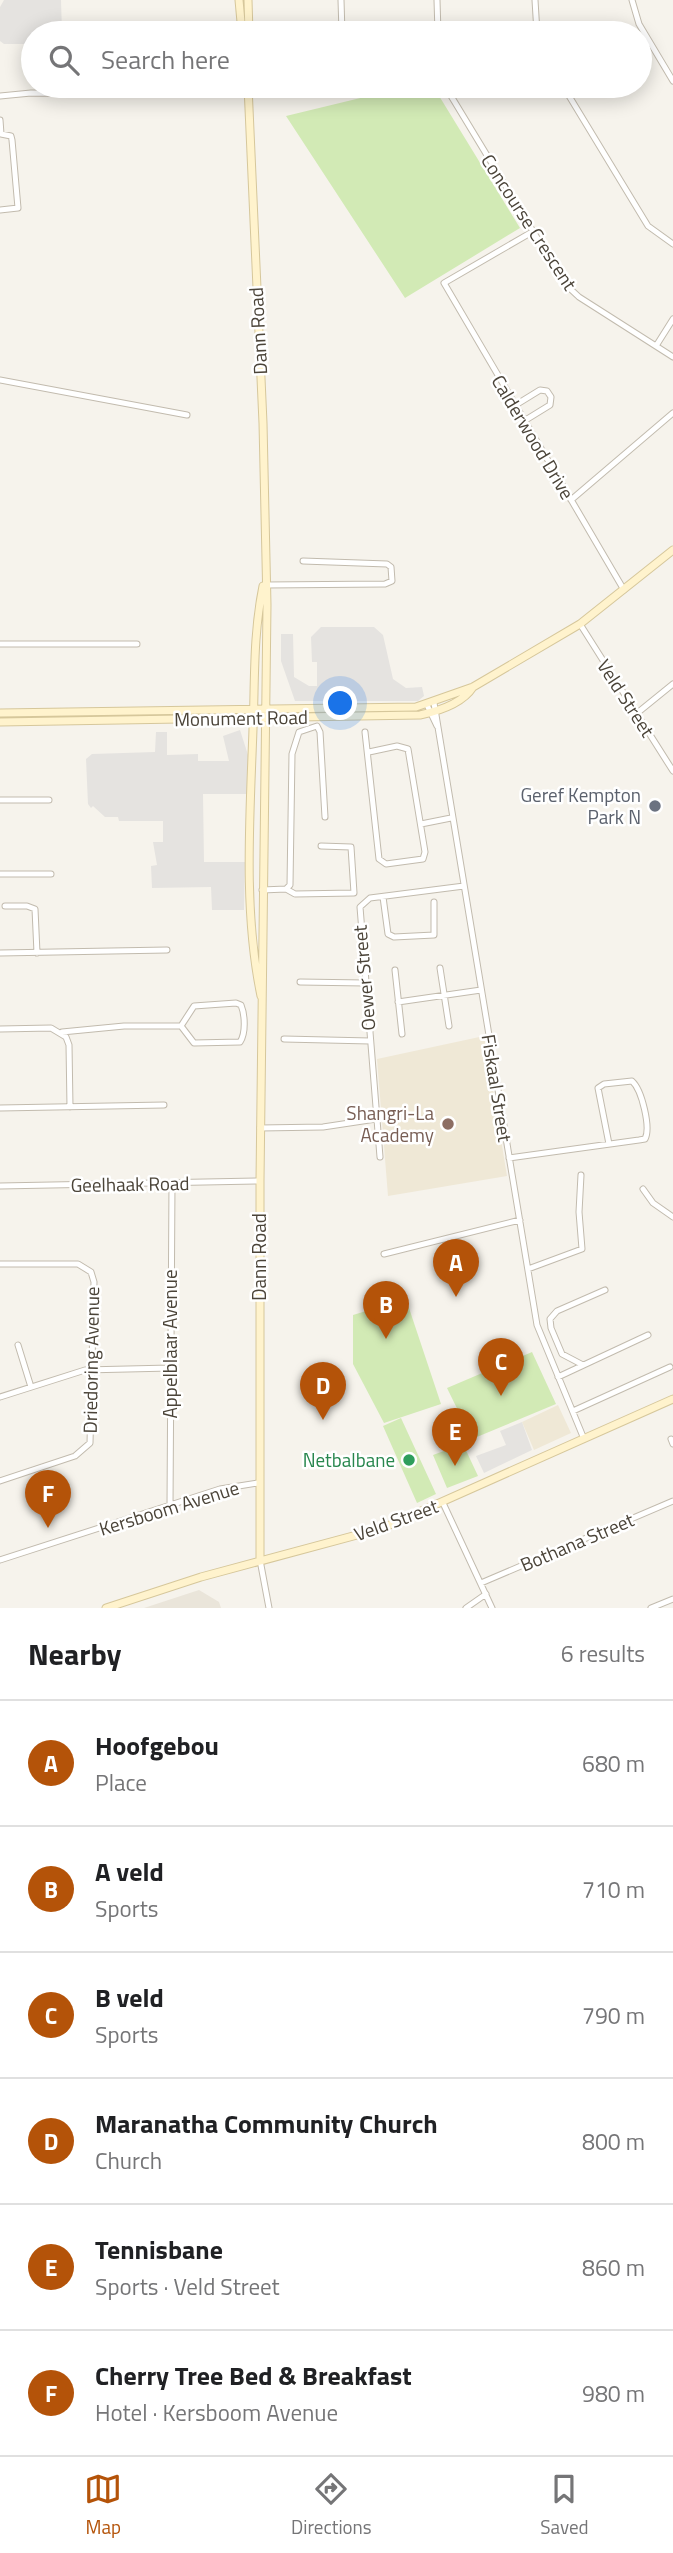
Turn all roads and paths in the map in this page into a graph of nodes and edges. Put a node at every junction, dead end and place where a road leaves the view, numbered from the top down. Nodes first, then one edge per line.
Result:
1 (239, 0) edge
2 (248, 0) edge
3 (341, 0) edge
4 (437, 0) edge
5 (535, 0) edge
6 (632, 0) edge
7 (241, 21) edge
8 (249, 21) edge
9 (342, 21) edge
10 (438, 21) edge
11 (536, 21) edge
12 (638, 21) edge
13 (652, 46) edge
14 (673, 81) edge
15 (21, 94) edge
16 (0, 96) edge
17 (249, 98) edge
18 (452, 98) edge
19 (570, 98) edge
20 (0, 120) edge
21 (0, 210) edge
22 (532, 232) junction
23 (673, 244) edge
24 (673, 318) edge
25 (656, 345) junction
26 (673, 357) edge
27 (0, 380) edge
28 (514, 406) junction
29 (673, 413) edge
30 (187, 415) dead end
31 (524, 421) junction
32 (570, 500) junction
33 (673, 550) edge
34 (303, 561) dead end
35 (266, 580) junction
36 (624, 590) junction
37 (580, 624) junction
38 (137, 643) dead end
39 (0, 644) edge
40 (673, 684) edge
41 (432, 708) junction
42 (0, 713) edge
43 (636, 714) junction
44 (254, 715) junction
45 (265, 715) junction
46 (0, 722) edge
47 (365, 732) dead end
48 (369, 752) junction
49 (673, 771) edge
50 (0, 800) edge
51 (49, 800) dead end
52 (325, 817) dead end
53 (451, 818) junction
54 (421, 824) junction
55 (321, 846) dead end
56 (0, 874) edge
57 (51, 874) dead end
58 (464, 886) junction
59 (286, 889) junction
60 (262, 890) junction
61 (383, 897) junction
62 (433, 902) dead end
63 (5, 906) dead end
64 (167, 950) dead end
65 (0, 953) edge
66 (37, 953) junction
67 (440, 968) dead end
68 (395, 970) dead end
69 (300, 982) dead end
70 (365, 983) junction
71 (481, 989) junction
72 (444, 996) junction
73 (262, 1000) junction
74 (398, 1002) junction
75 (181, 1026) junction
76 (449, 1026) dead end
77 (0, 1029) edge
78 (61, 1032) junction
79 (402, 1034) dead end
80 (284, 1039) dead end
81 (370, 1041) junction
82 (164, 1105) dead end
83 (70, 1107) junction
84 (0, 1108) edge
85 (376, 1119) junction
86 (260, 1128) junction
87 (609, 1144) junction
88 (380, 1157) dead end
89 (509, 1158) junction
90 (581, 1175) dead end
91 (260, 1181) junction
92 (172, 1183) junction
93 (0, 1186) edge
94 (643, 1189) dead end
95 (673, 1217) edge
96 (520, 1220) junction
97 (384, 1254) dead end
98 (0, 1264) edge
99 (528, 1269) junction
100 (605, 1290) dead end
101 (648, 1335) dead end
102 (18, 1345) dead end
103 (583, 1365) junction
104 (670, 1367) dead end
105 (170, 1368) junction
106 (93, 1369) junction
107 (558, 1377) junction
108 (31, 1387) junction
109 (0, 1397) edge
110 (673, 1399) edge
111 (573, 1411) junction
112 (584, 1439) junction
113 (0, 1481) edge
114 (258, 1483) junction
115 (673, 1501) edge
116 (443, 1503) junction
117 (170, 1506) junction
118 (0, 1560) edge
119 (260, 1560) junction
120 (481, 1583) junction
121 (486, 1594) junction
122 (673, 1599) edge
123 (106, 1608) edge
124 (269, 1608) edge
125 (466, 1608) edge
126 (492, 1608) edge
127 (651, 1608) edge

1 - 7 main road
2 - 8 main road
3 - 9 street
4 - 10 street
5 - 11 street
6 - 12 street
13 - 14 street
15 - 16 street
17 - 35 main road, Dann Road
18 - 22 street, Concourse Crescent
19 - 23 street
20 - 21 street
22 - 25 street, Concourse Crescent
22 - 28 street, Calderwood Drive
24 - 25 street
25 - 26 street, Concourse Crescent
27 - 30 street
28 - 31 street, Calderwood Drive
28 - 31 street
29 - 32 street
31 - 32 street, Calderwood Drive
32 - 36 street, Calderwood Drive
33 - 36 main road, Monument Road
34 - 35 street
35 - 44 main road, Dann Road
35 - 45 main road, Dann Road
36 - 37 main road, Monument Road
37 - 41 main road, Monument Road
37 - 43 street, Veld Street
38 - 39 street
40 - 43 street
41 - 45 main road, Monument Road
41 - 53 street, Fiskaal Street
42 - 44 main road, Monument Road
43 - 49 street, Veld Street
44 - 45 main road, Monument Road
44 - 46 main road, Monument Road
44 - 73 main road, Dann Road
45 - 60 main road, Dann Road
47 - 48 street
48 - 54 street
48 - 54 street
50 - 51 street
52 - 59 street
53 - 54 street
53 - 58 street, Fiskaal Street
55 - 59 street
56 - 57 street
58 - 61 street
58 - 71 street, Fiskaal Street
59 - 60 street
60 - 73 main road, Dann Road
61 - 62 street
61 - 70 street, Oewer Street
63 - 66 street
64 - 66 street
65 - 66 street
67 - 72 street
68 - 74 street
69 - 70 street
70 - 81 street, Oewer Street
71 - 72 street
71 - 89 street, Fiskaal Street
72 - 74 street
72 - 76 street
73 - 86 main road, Dann Road
74 - 79 street
75 - 75 street
75 - 78 street
77 - 78 street
78 - 83 street
80 - 81 street
81 - 85 street, Oewer Street
82 - 83 street
83 - 84 street
85 - 86 street
85 - 88 street, Oewer Street
86 - 91 main road, Dann Road
87 - 87 street
87 - 89 street
89 - 96 street, Fiskaal Street
90 - 99 street
91 - 92 street, Geelhaak Road
91 - 114 main road, Dann Road
92 - 93 street, Geelhaak Road
92 - 105 street, Appelblaar Avenue
94 - 95 street
96 - 97 street
96 - 99 street, Fiskaal Street
98 - 106 street, Driedoring Avenue
99 - 107 street, Fiskaal Street
100 - 103 street
101 - 103 street
102 - 108 street
103 - 107 street
104 - 111 street
105 - 106 street
105 - 117 street, Appelblaar Avenue
106 - 108 street
106 - 113 street, Driedoring Avenue
107 - 111 street, Fiskaal Street
108 - 109 street
110 - 112 main road, Veld Street
111 - 112 street, Fiskaal Street
112 - 116 main road, Veld Street
114 - 117 street, Kersboom Avenue
114 - 119 main road, Dann Road
115 - 120 street, Bothana Street
116 - 119 main road, Veld Street
116 - 120 street
117 - 118 street, Kersboom Avenue
119 - 123 main road, Veld Street
119 - 124 street
120 - 121 street
121 - 125 street
121 - 126 street
122 - 127 street

